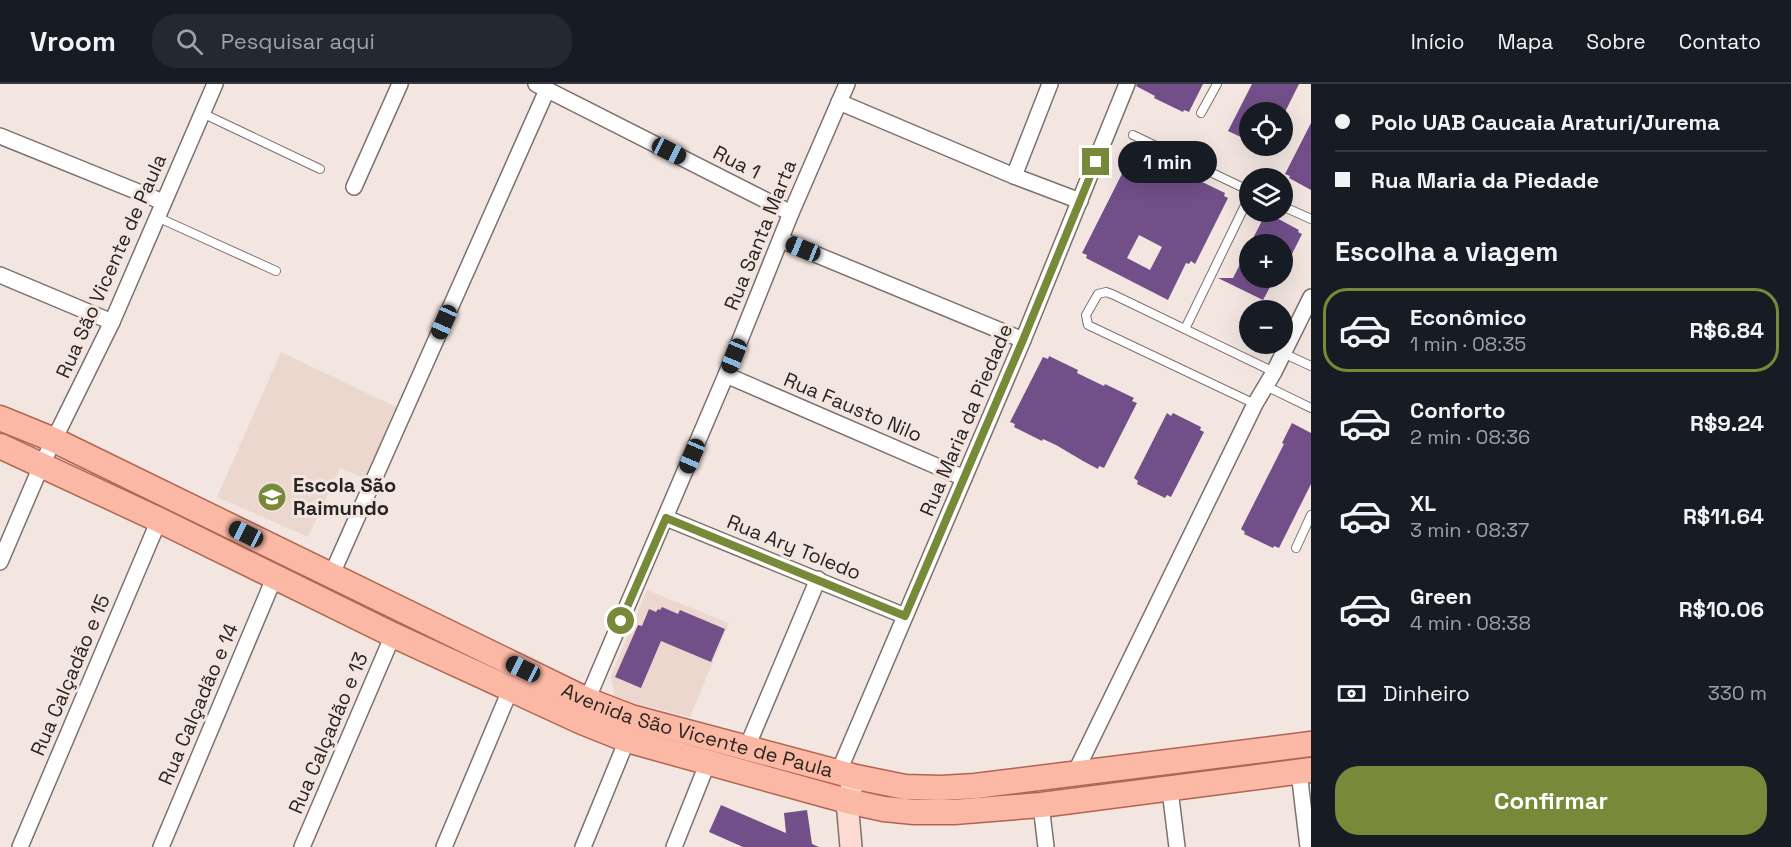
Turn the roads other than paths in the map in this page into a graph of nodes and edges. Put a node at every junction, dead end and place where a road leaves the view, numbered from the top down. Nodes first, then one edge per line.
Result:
1 (400, 84) edge
2 (847, 84) edge
3 (1050, 84) edge
4 (1127, 84) edge
5 (1217, 84) edge
6 (210, 86) edge
7 (542, 87) edge
8 (839, 102) junction
9 (202, 113) junction
10 (1201, 113) dead end
11 (1133, 135) dead end
12 (0, 136) edge
13 (320, 169) dead end
14 (1014, 176) junction
15 (354, 186) dead end
16 (1239, 188) edge
17 (1080, 201) junction
18 (163, 202) junction
19 (1293, 211) edge
20 (791, 213) junction
21 (1239, 216) edge
22 (156, 217) junction
23 (1311, 219) edge
24 (781, 240) junction
25 (276, 271) dead end
26 (0, 275) edge
27 (1311, 297) edge
28 (112, 322) junction
29 (1185, 329) junction
30 (1293, 333) edge
31 (1023, 340) junction
32 (1282, 354) edge
33 (1285, 354) edge
34 (1311, 366) edge
35 (726, 375) junction
36 (1270, 379) junction
37 (1255, 404) junction
38 (1311, 408) edge
39 (0, 418) edge
40 (54, 440) junction
41 (0, 446) edge
42 (42, 464) junction
43 (964, 478) junction
44 (1311, 515) edge
45 (666, 518) junction
46 (159, 520) junction
47 (1296, 548) dead end
48 (0, 562) edge
49 (275, 576) junction
50 (331, 576) junction
51 (818, 579) junction
52 (905, 616) junction
53 (393, 635) junction
54 (511, 688) junction
55 (587, 700) junction
56 (627, 740) junction
57 (1311, 744) edge
58 (747, 747) junction
59 (708, 762) junction
60 (1305, 771) edge
61 (1075, 773) junction
62 (847, 774) junction
63 (1170, 790) junction
64 (847, 801) junction
65 (1041, 805) junction
66 (20, 847) edge
67 (161, 847) edge
68 (302, 847) edge
69 (444, 847) edge
70 (583, 847) edge
71 (674, 847) edge
72 (851, 847) edge
73 (1046, 847) edge
74 (1177, 847) edge
75 (1308, 847) edge

1 - 15 street
2 - 8 street, Rua Santa Marta
3 - 14 street
4 - 17 street, Rua Maria da Piedade
5 - 10 lane
6 - 9 street, Rua São Vicente de Paula
7 - 20 street, Rua 1
7 - 50 street
8 - 14 street
8 - 20 street, Rua Santa Marta
9 - 13 lane
9 - 18 street, Rua São Vicente de Paula
11 - 16 lane
12 - 18 street
14 - 17 street
17 - 31 street, Rua Maria da Piedade
18 - 22 street, Rua São Vicente de Paula
19 - 23 lane
20 - 24 street, Rua Santa Marta
21 - 29 lane
22 - 25 lane
22 - 28 street, Rua São Vicente de Paula
24 - 31 street
24 - 35 street, Rua Santa Marta
26 - 28 street
27 - 30 street
28 - 40 street, Rua São Vicente de Paula
29 - 36 lane
29 - 37 lane
31 - 43 street, Rua Maria da Piedade
32 - 36 street
33 - 34 lane
35 - 43 street, Rua Fausto Nilo
35 - 45 street, Rua Santa Marta
36 - 37 street
36 - 38 lane
37 - 61 street
39 - 40 main road, Avenida São Vicente de Paula
40 - 42 street, Rua São Vicente de Paula
40 - 50 main road, Avenida São Vicente de Paula
41 - 42 main road, Avenida São Vicente de Paula
42 - 46 main road, Avenida São Vicente de Paula
42 - 48 street, Rua São Vicente de Paula
43 - 52 street, Rua Maria da Piedade
44 - 47 lane
45 - 51 street, Rua Ary Toledo
45 - 55 street, Rua Santa Marta
46 - 49 main road, Avenida São Vicente de Paula
46 - 66 street, Rua Calçadão e 15
49 - 53 main road, Avenida São Vicente de Paula
49 - 67 street, Rua Calçadão e 14
50 - 55 main road, Avenida São Vicente de Paula
51 - 52 street, Rua Ary Toledo
51 - 58 street
52 - 62 street, Rua Maria da Piedade
53 - 54 main road, Avenida São Vicente de Paula
53 - 68 street, Rua Calçadão e 13
54 - 56 main road, Avenida São Vicente de Paula
54 - 69 street
55 - 58 main road, Avenida São Vicente de Paula
56 - 59 main road, Avenida São Vicente de Paula
56 - 70 street
57 - 61 main road, Avenida São Vicente de Paula
58 - 62 main road, Avenida São Vicente de Paula
59 - 64 main road, Avenida São Vicente de Paula
59 - 71 street
60 - 63 main road, Avenida São Vicente de Paula
60 - 75 street
61 - 62 main road, Avenida São Vicente de Paula
62 - 64 street
63 - 65 main road, Avenida São Vicente de Paula
63 - 74 street
64 - 65 main road, Avenida São Vicente de Paula
64 - 72 street
65 - 73 street

